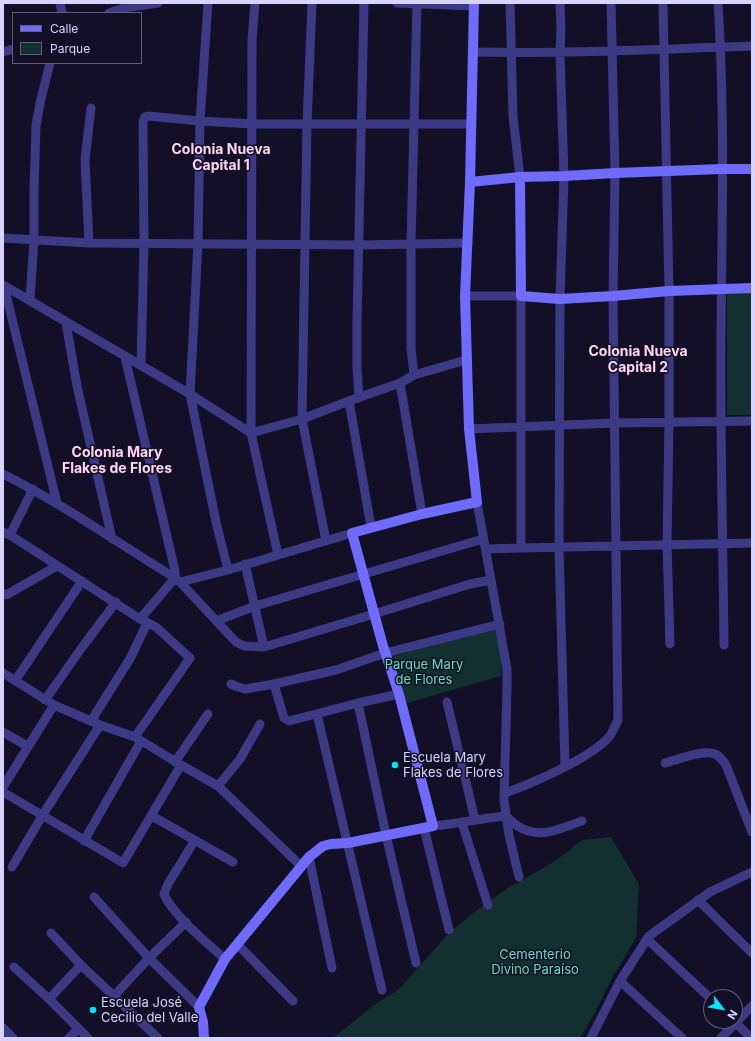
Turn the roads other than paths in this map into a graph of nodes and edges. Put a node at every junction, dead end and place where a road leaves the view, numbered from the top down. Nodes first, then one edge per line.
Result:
1 (158, 3) edge
2 (208, 3) edge
3 (255, 3) edge
4 (312, 3) edge
5 (364, 3) edge
6 (397, 3) edge
7 (510, 3) edge
8 (560, 3) edge
9 (611, 3) edge
10 (663, 3) edge
11 (718, 3) edge
12 (417, 4) edge
13 (474, 4) edge
14 (111, 12) edge
15 (752, 46) edge
16 (721, 47) junction
17 (664, 49) junction
18 (612, 50) junction
19 (473, 52) junction
20 (511, 53) junction
21 (560, 53) junction
22 (50, 64) edge
23 (91, 108) dead end
24 (200, 121) junction
25 (414, 123) junction
26 (253, 124) junction
27 (307, 124) junction
28 (361, 124) junction
29 (471, 124) junction
30 (722, 169) junction
31 (752, 169) edge
32 (667, 171) junction
33 (615, 173) junction
34 (564, 176) junction
35 (520, 177) junction
36 (470, 182) junction
37 (3, 238) edge
38 (34, 239) junction
39 (89, 243) junction
40 (144, 243) junction
41 (198, 243) junction
42 (468, 243) junction
43 (251, 244) junction
44 (305, 244) junction
45 (410, 244) junction
46 (359, 245) junction
47 (4, 285) edge
48 (752, 288) edge
49 (721, 290) junction
50 (669, 291) junction
51 (465, 296) junction
52 (521, 296) junction
53 (613, 296) junction
54 (560, 299) junction
55 (30, 300) junction
56 (66, 323) junction
57 (125, 357) junction
58 (466, 360) junction
59 (141, 366) junction
60 (414, 374) junction
61 (400, 384) junction
62 (190, 394) junction
63 (359, 398) junction
64 (349, 401) junction
65 (302, 420) junction
66 (752, 421) edge
67 (614, 422) junction
68 (720, 422) junction
69 (669, 423) junction
70 (559, 425) junction
71 (520, 426) junction
72 (469, 429) junction
73 (251, 433) junction
74 (3, 474) edge
75 (33, 489) junction
76 (476, 502) junction
77 (57, 504) junction
78 (422, 514) junction
79 (371, 528) junction
80 (7, 533) edge
81 (352, 533) junction
82 (112, 539) junction
83 (483, 539) junction
84 (326, 541) junction
85 (752, 543) edge
86 (723, 544) junction
87 (667, 545) junction
88 (615, 546) junction
89 (560, 547) junction
90 (521, 548) junction
91 (486, 549) junction
92 (278, 555) junction
93 (245, 564) junction
94 (57, 566) junction
95 (228, 570) junction
96 (364, 573) junction
97 (178, 580) junction
98 (491, 580) junction
99 (82, 581) junction
100 (4, 595) edge
101 (116, 602) junction
102 (255, 606) junction
103 (374, 614) junction
104 (144, 621) junction
105 (216, 621) junction
106 (500, 624) junction
107 (670, 644) dead end
108 (724, 645) dead end
109 (264, 647) junction
110 (385, 653) junction
111 (3, 673) edge
112 (15, 681) junction
113 (231, 684) dead end
114 (274, 684) junction
115 (399, 694) junction
116 (45, 700) junction
117 (446, 702) dead end
118 (358, 703) junction
119 (54, 705) junction
120 (208, 714) dead end
121 (317, 714) junction
122 (91, 721) junction
123 (260, 724) dead end
124 (100, 725) junction
125 (3, 732) edge
126 (138, 739) junction
127 (27, 746) junction
128 (665, 763) dead end
129 (178, 764) junction
130 (565, 766) junction
131 (218, 786) junction
132 (3, 787) edge
133 (3, 792) edge
134 (504, 793) junction
135 (42, 816) junction
136 (152, 816) junction
137 (506, 816) junction
138 (475, 820) junction
139 (582, 821) dead end
140 (462, 823) junction
141 (429, 827) junction
142 (752, 832) edge
143 (386, 835) junction
144 (195, 840) junction
145 (84, 841) junction
146 (348, 843) junction
147 (310, 857) junction
148 (233, 862) dead end
149 (301, 866) junction
150 (12, 867) dead end
151 (751, 873) edge
152 (519, 877) dead end
153 (94, 897) dead end
154 (698, 900) junction
155 (488, 906) dead end
156 (186, 922) junction
157 (449, 930) dead end
158 (51, 933) dead end
159 (647, 939) junction
160 (238, 944) junction
161 (752, 953) edge
162 (148, 958) junction
163 (225, 959) junction
164 (416, 963) dead end
165 (82, 965) junction
166 (14, 968) dead end
167 (332, 968) dead end
168 (620, 981) junction
169 (382, 990) dead end
170 (703, 992) edge
171 (114, 996) junction
172 (49, 1000) junction
173 (293, 1002) dead end
174 (752, 1006) edge
175 (199, 1007) junction
176 (743, 1014) edge
177 (3, 1028) edge
178 (78, 1028) junction
179 (729, 1029) edge
180 (742, 1029) edge
181 (595, 1036) edge
182 (13, 1038) edge
183 (69, 1038) edge
184 (88, 1038) edge
185 (158, 1038) edge
186 (204, 1038) edge
187 (682, 1038) edge
188 (721, 1038) edge
189 (751, 1038) edge

1 - 14 street
2 - 24 street
3 - 26 street
4 - 27 street
5 - 28 street
6 - 12 street
7 - 20 street
8 - 21 street
9 - 18 street
10 - 17 street
11 - 16 street
12 - 13 street
12 - 25 street
13 - 19 street
15 - 16 street
16 - 17 street
16 - 30 street
17 - 18 street
17 - 32 street
18 - 21 street
18 - 33 street
19 - 20 street
19 - 29 street
20 - 21 street
20 - 35 street
21 - 34 street
22 - 38 street
23 - 39 street
24 - 26 street
24 - 40 street
24 - 41 street
25 - 28 street
25 - 29 street
25 - 45 street
26 - 27 street
26 - 43 street
27 - 28 street
27 - 44 street
28 - 46 street
29 - 36 street
30 - 31 street
30 - 32 street
30 - 49 street
32 - 33 street
32 - 50 street
33 - 34 street
33 - 53 street
34 - 35 street
34 - 54 street
35 - 36 street
35 - 52 street
36 - 42 street
37 - 38 street
38 - 39 street
38 - 55 street
39 - 40 street
40 - 41 street
40 - 59 street
41 - 43 street
41 - 62 street
42 - 45 street
42 - 51 street
43 - 44 street
43 - 73 street
44 - 46 street
44 - 65 street
45 - 46 street
45 - 60 street
46 - 63 street
47 - 55 street
47 - 77 street
48 - 49 street
49 - 50 street
49 - 68 street
50 - 53 street
50 - 69 street
51 - 52 street
51 - 58 street
52 - 54 street
52 - 71 street
53 - 54 street
53 - 67 street
54 - 70 street
55 - 56 street
56 - 57 street
56 - 82 street
57 - 59 street
57 - 97 street
58 - 60 street
58 - 72 street
59 - 62 street
60 - 61 street
61 - 63 street
61 - 78 street
62 - 73 street
62 - 95 street
63 - 64 street
64 - 65 street
64 - 79 street
65 - 73 street
65 - 84 street
66 - 68 street
67 - 69 street
67 - 70 street
67 - 88 street
68 - 69 street
68 - 86 street
69 - 87 street
70 - 71 street
70 - 89 street
71 - 72 street
71 - 90 street
72 - 76 street
73 - 92 street
74 - 75 street
75 - 77 street
75 - 80 street
76 - 78 street
76 - 83 street
77 - 82 street
78 - 79 street
79 - 81 street
80 - 94 street
81 - 84 street
81 - 96 street
82 - 97 street
83 - 91 street
83 - 96 street
84 - 92 street
85 - 86 street
86 - 87 street
86 - 108 street
87 - 88 street
87 - 107 street
88 - 89 street
88 - 130 street
89 - 90 street
89 - 130 street
90 - 91 street
91 - 98 street
92 - 93 street
93 - 95 street
93 - 102 street
94 - 99 street
94 - 100 street
95 - 97 street
96 - 102 street
96 - 103 street
97 - 104 street
97 - 105 street
98 - 103 street
98 - 106 street
99 - 101 street
99 - 112 street
101 - 104 street
101 - 116 street
102 - 105 street
102 - 109 street
103 - 109 street
103 - 110 street
104 - 122 street
104 - 126 street
105 - 109 street
106 - 110 street
106 - 134 street
110 - 114 street
110 - 115 street
111 - 112 street
112 - 116 street
113 - 114 street
114 - 121 street
115 - 118 street
115 - 141 street
116 - 119 street
117 - 138 street
118 - 121 street
118 - 143 street
119 - 122 street
119 - 127 street
120 - 129 street
121 - 146 street
122 - 124 street
123 - 131 street
124 - 126 street
124 - 135 street
125 - 127 street
126 - 129 street
126 - 145 street
127 - 132 street
128 - 142 street
129 - 131 street
129 - 136 street
130 - 134 street
131 - 149 street
133 - 135 street
134 - 137 street
135 - 145 street
135 - 150 street
136 - 144 street
136 - 145 street
137 - 138 street
137 - 139 street
137 - 152 street
138 - 140 street
140 - 141 street
140 - 155 street
141 - 143 street
141 - 157 street
143 - 146 street
143 - 164 street
144 - 148 street
144 - 156 street
146 - 147 street
146 - 169 street
147 - 149 street
147 - 167 street
149 - 160 street
151 - 154 street
153 - 162 street
154 - 159 street
154 - 161 street
156 - 162 street
156 - 163 street
158 - 165 street
159 - 168 street
159 - 170 street
160 - 163 street
160 - 173 street
162 - 171 street
162 - 175 street
163 - 175 street
165 - 171 street
165 - 172 street
166 - 172 street
168 - 181 street
168 - 187 street
171 - 185 street
172 - 178 street
174 - 176 street
175 - 186 street
177 - 182 street
178 - 183 street
178 - 184 street
179 - 188 street
180 - 189 street

